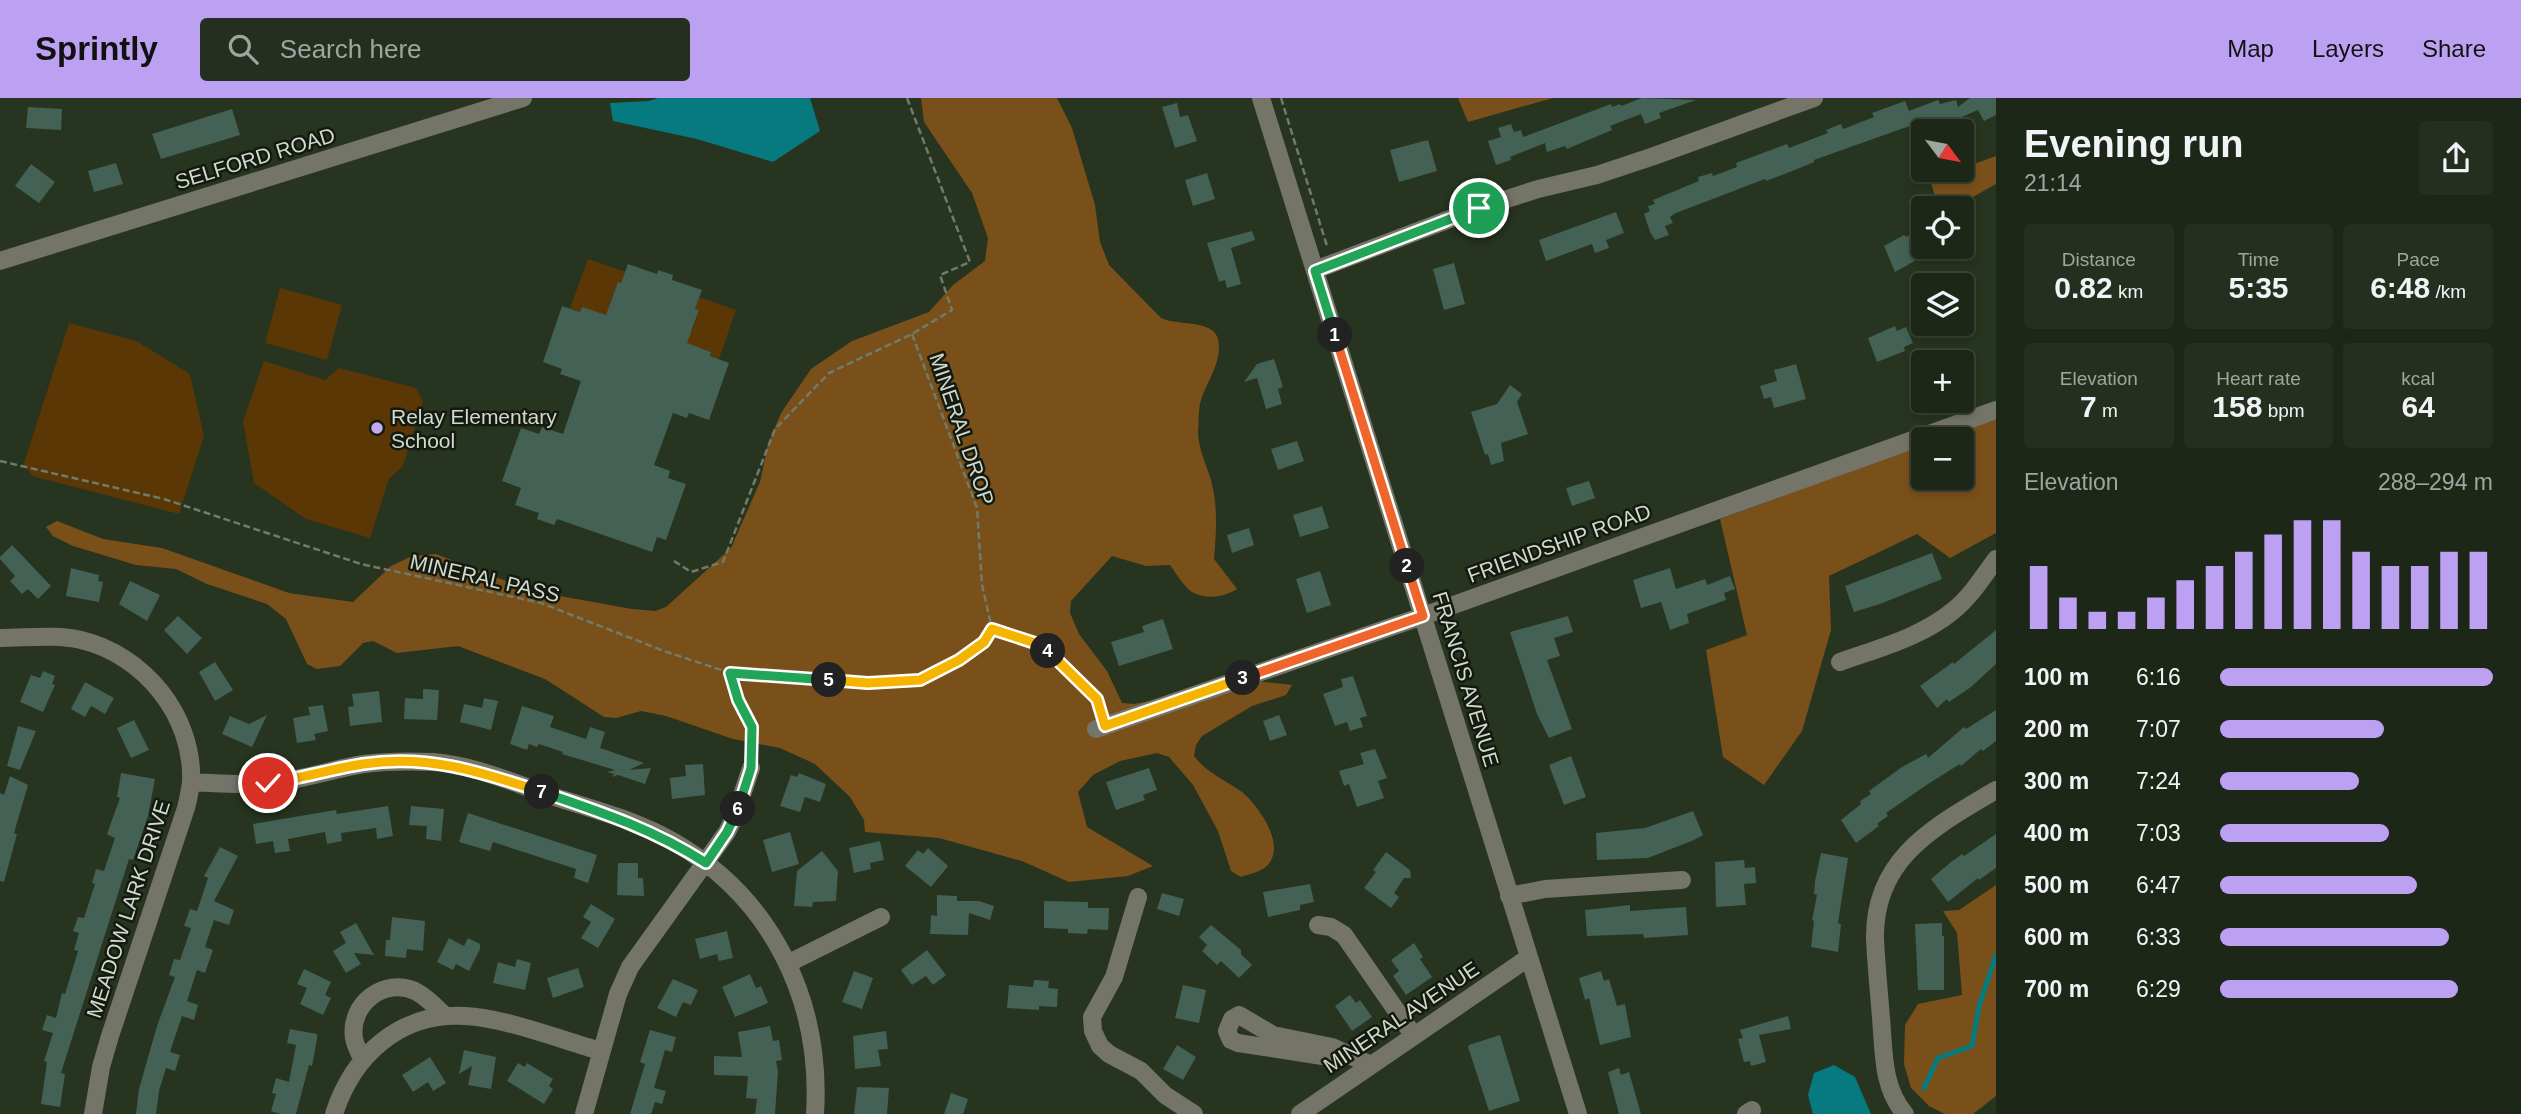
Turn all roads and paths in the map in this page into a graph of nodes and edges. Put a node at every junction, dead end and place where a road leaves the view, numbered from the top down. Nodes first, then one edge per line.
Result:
1 (523, 98) edge
2 (907, 98) edge
3 (1261, 98) edge
4 (1281, 98) edge
5 (1814, 98) edge
6 (1327, 246) dead end
7 (0, 261) edge
8 (1315, 271) junction
9 (912, 334) junction
10 (1996, 410) edge
11 (0, 461) edge
12 (1996, 559) edge
13 (674, 561) dead end
14 (1423, 616) junction
15 (992, 629) junction
16 (0, 638) edge
17 (1840, 662) dead end
18 (730, 673) junction
19 (1101, 727) joint
20 (751, 768) joint
21 (191, 782) junction
22 (1996, 790) edge
23 (706, 863) junction
24 (1682, 880) dead end
25 (1510, 896) junction
26 (1138, 897) dead end
27 (881, 917) dead end
28 (1318, 925) dead end
29 (1528, 958) junction
30 (789, 962) junction
31 (445, 1016) junction
32 (1414, 1036) junction
33 (601, 1051) junction
34 (1350, 1055) junction
35 (362, 1059) junction
36 (1371, 1065) junction
37 (93, 1114) edge
38 (334, 1114) edge
39 (584, 1114) edge
40 (815, 1114) edge
41 (1194, 1114) edge
42 (1300, 1114) edge
43 (1578, 1114) edge
44 (1905, 1114) edge

1 - 7 street, SELFORD ROAD
2 - 9 path
3 - 8 street, FRANCIS AVENUE
4 - 6 path
5 - 8 street
8 - 14 street, FRANCIS AVENUE
9 - 13 path
9 - 15 path, MINERAL DROP
10 - 14 street, FRIENDSHIP ROAD
11 - 18 path, MINERAL PASS
12 - 17 street
14 - 19 street, FRIENDSHIP ROAD
14 - 25 street, FRANCIS AVENUE
15 - 18 path, MINERAL PASS
15 - 19 path
16 - 21 street, MEADOW LARK DRIVE
18 - 20 path
20 - 23 street
21 - 23 street
21 - 37 street, MEADOW LARK DRIVE
22 - 44 street
23 - 30 street
23 - 33 street
24 - 25 street
25 - 29 street, FRANCIS AVENUE
26 - 41 street
27 - 30 street
28 - 32 street
29 - 32 street, MINERAL AVENUE
29 - 43 street, FRANCIS AVENUE
30 - 40 street
31 - 33 street
31 - 35 street
31 - 35 street
32 - 36 street, MINERAL AVENUE
33 - 39 street
34 - 34 street
34 - 36 street
35 - 38 street
36 - 42 street, MINERAL AVENUE

